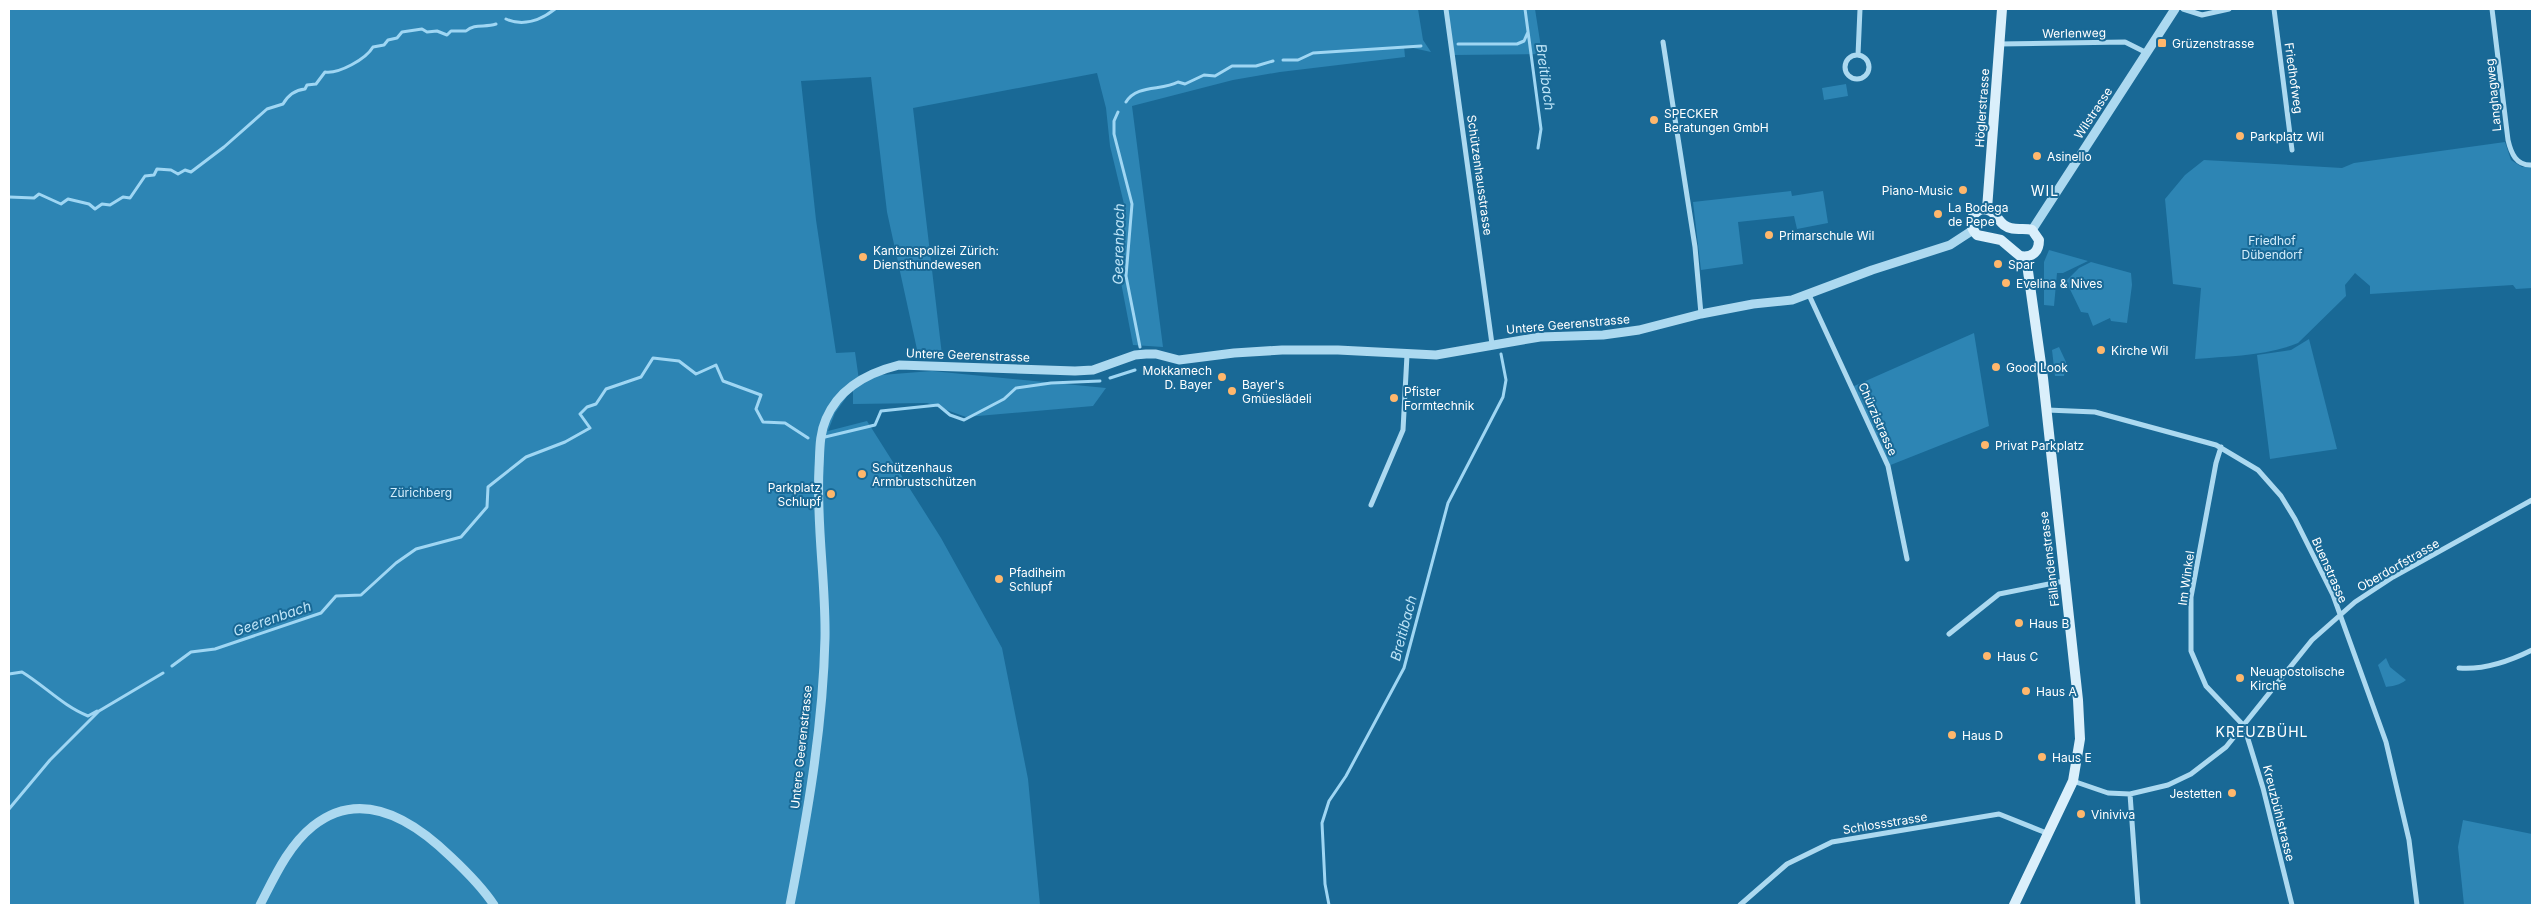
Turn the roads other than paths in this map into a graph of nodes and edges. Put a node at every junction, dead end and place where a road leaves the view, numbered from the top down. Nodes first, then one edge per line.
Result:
1 (1446, 9) edge
2 (1860, 9) edge
3 (2002, 9) edge
4 (2175, 9) edge
5 (2183, 9) edge
6 (2229, 9) edge
7 (2274, 9) edge
8 (2492, 9) edge
9 (1663, 42) dead end
10 (1999, 44) junction
11 (2147, 53) junction
12 (1858, 55) junction
13 (2292, 150) dead end
14 (2532, 165) edge
15 (1987, 209) junction
16 (1973, 230) junction
17 (2032, 230) junction
18 (2026, 256) junction
19 (1809, 295) junction
20 (1701, 314) junction
21 (1492, 344) junction
22 (1407, 355) junction
23 (2046, 410) junction
24 (2221, 447) junction
25 (2532, 500) edge
26 (1371, 505) dead end
27 (1907, 559) dead end
28 (2064, 581) junction
29 (2339, 615) junction
30 (1949, 634) dead end
31 (2532, 650) edge
32 (2459, 668) dead end
33 (2244, 726) junction
34 (2073, 781) junction
35 (2130, 794) junction
36 (2050, 834) junction
37 (260, 905) edge
38 (494, 905) edge
39 (790, 905) edge
40 (1740, 905) edge
41 (2014, 905) edge
42 (2138, 905) edge
43 (2292, 905) edge
44 (2417, 905) edge

1 - 21 street, Schützenhausstrasse
2 - 12 street
3 - 10 main road, Höglerstrasse
4 - 11 street, Wilstrasse
5 - 6 street
7 - 13 street, Friedhofweg
8 - 14 street, Langhagweg
9 - 20 street
10 - 11 street, Werlenweg
10 - 15 main road, Höglerstrasse
11 - 17 street, Wilstrasse
12 - 12 street
15 - 16 main road
15 - 17 main road
16 - 18 main road
16 - 19 street, Untere Geerenstrasse
17 - 18 main road
18 - 23 main road, Fällandenstrasse
19 - 20 street, Untere Geerenstrasse
19 - 27 street, Chürzistrasse
20 - 21 street, Untere Geerenstrasse
21 - 22 street, Untere Geerenstrasse
22 - 26 street
22 - 39 street, Untere Geerenstrasse
23 - 24 street, Buenstrasse
23 - 28 main road, Fällandenstrasse
24 - 29 street, Buenstrasse
24 - 33 street, Im Winkel
25 - 29 street, Oberdorfstrasse
28 - 30 street
28 - 34 main road, Fällandenstrasse
29 - 33 street, Oberdorfstrasse
29 - 44 street, Buenstrasse
31 - 32 street
33 - 35 street, Oberdorfstrasse
33 - 43 street, Kreuzbühlstrasse
34 - 35 street, Oberdorfstrasse
34 - 36 main road, Fällandenstrasse
35 - 42 street
36 - 40 street, Schlossstrasse
36 - 41 main road, Fällandenstrasse
37 - 38 street

